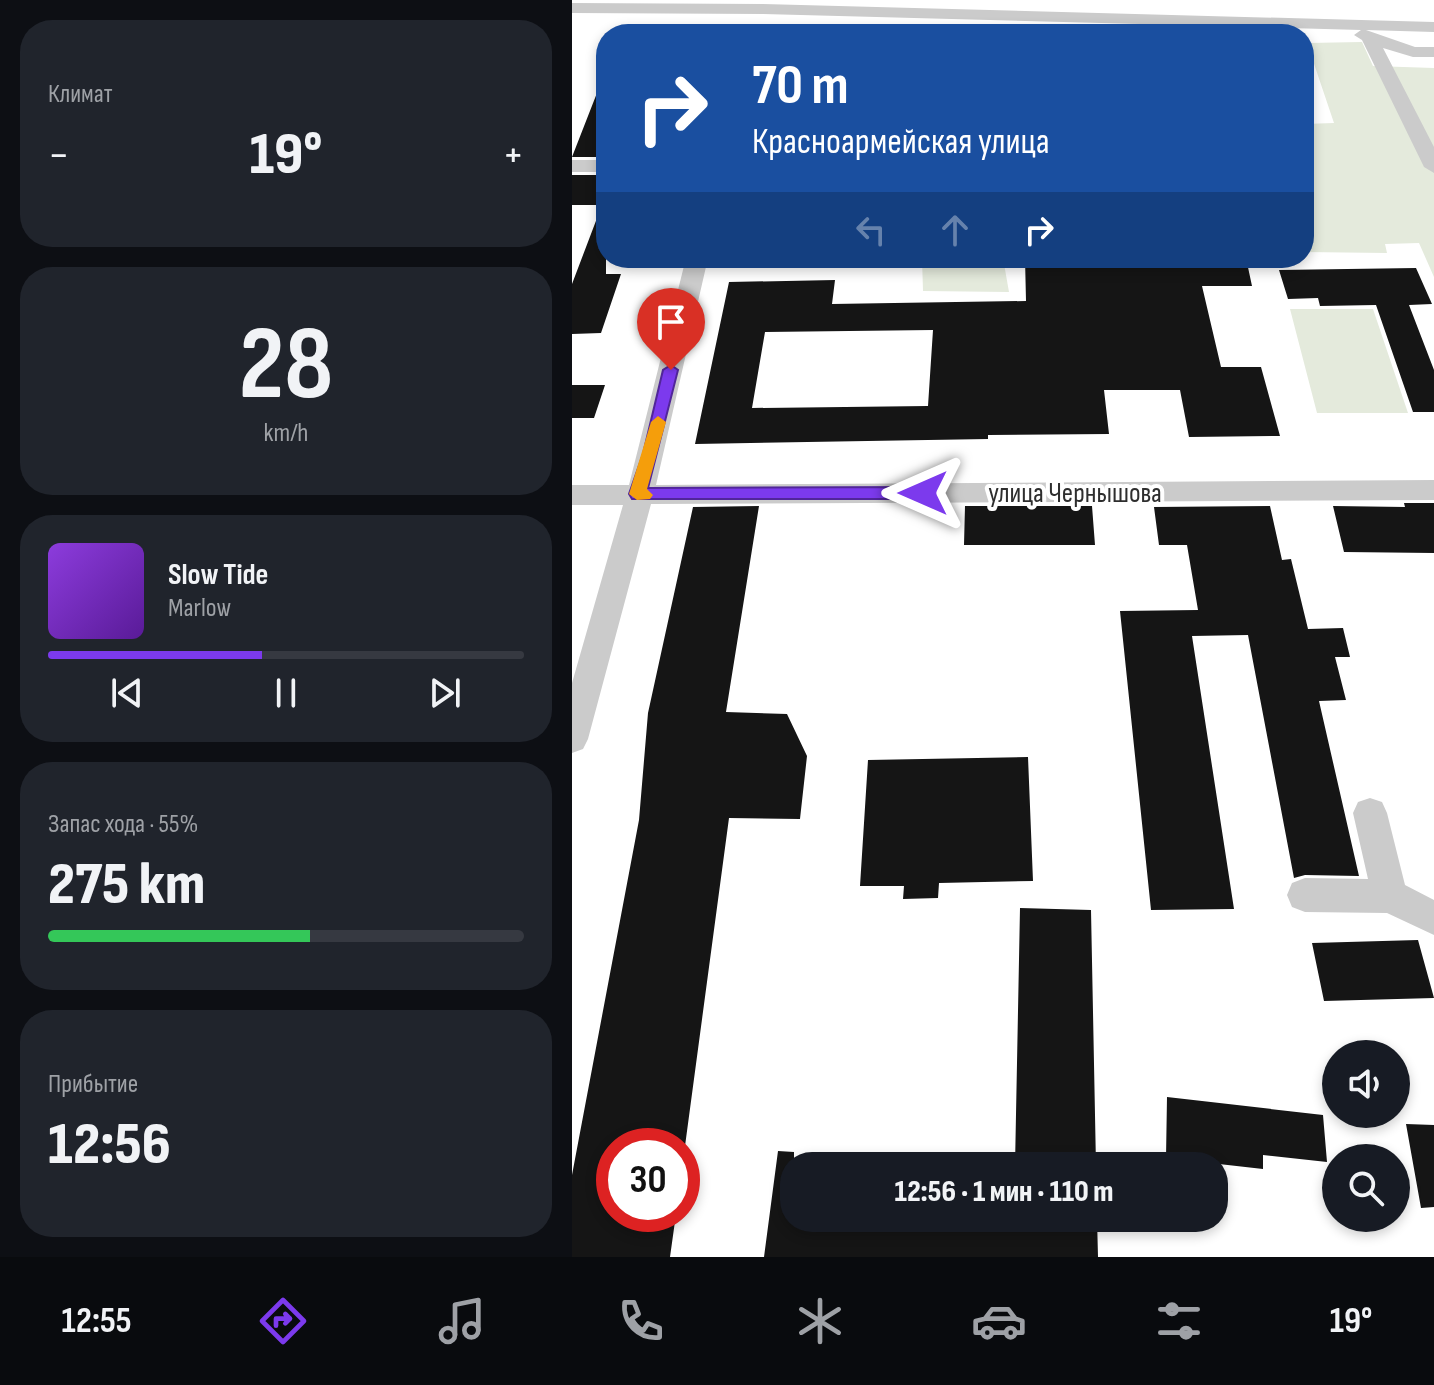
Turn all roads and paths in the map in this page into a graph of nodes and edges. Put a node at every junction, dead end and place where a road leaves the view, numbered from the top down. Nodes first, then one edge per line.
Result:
1 (765, 4) edge
2 (572, 8) edge
3 (759, 24) edge
4 (1307, 24) edge
5 (1314, 24) edge
6 (1368, 25) junction
7 (1434, 27) edge
8 (1434, 52) edge
9 (572, 166) edge
10 (596, 166) edge
11 (1434, 167) edge
12 (695, 268) edge
13 (1434, 490) edge
14 (637, 494) junction
15 (572, 495) edge
16 (572, 739) edge
17 (1370, 813) dead end
18 (1305, 895) dead end
19 (1390, 896) junction
20 (1434, 918) edge

1 - 2 street
1 - 3 street
1 - 4 street
5 - 6 street
6 - 7 street
6 - 8 street
6 - 11 street
9 - 10 street
12 - 14 street
13 - 14 street, улица Чернышова
14 - 15 street, улица Чернышова
14 - 16 street
17 - 19 street
18 - 19 street
19 - 20 street

